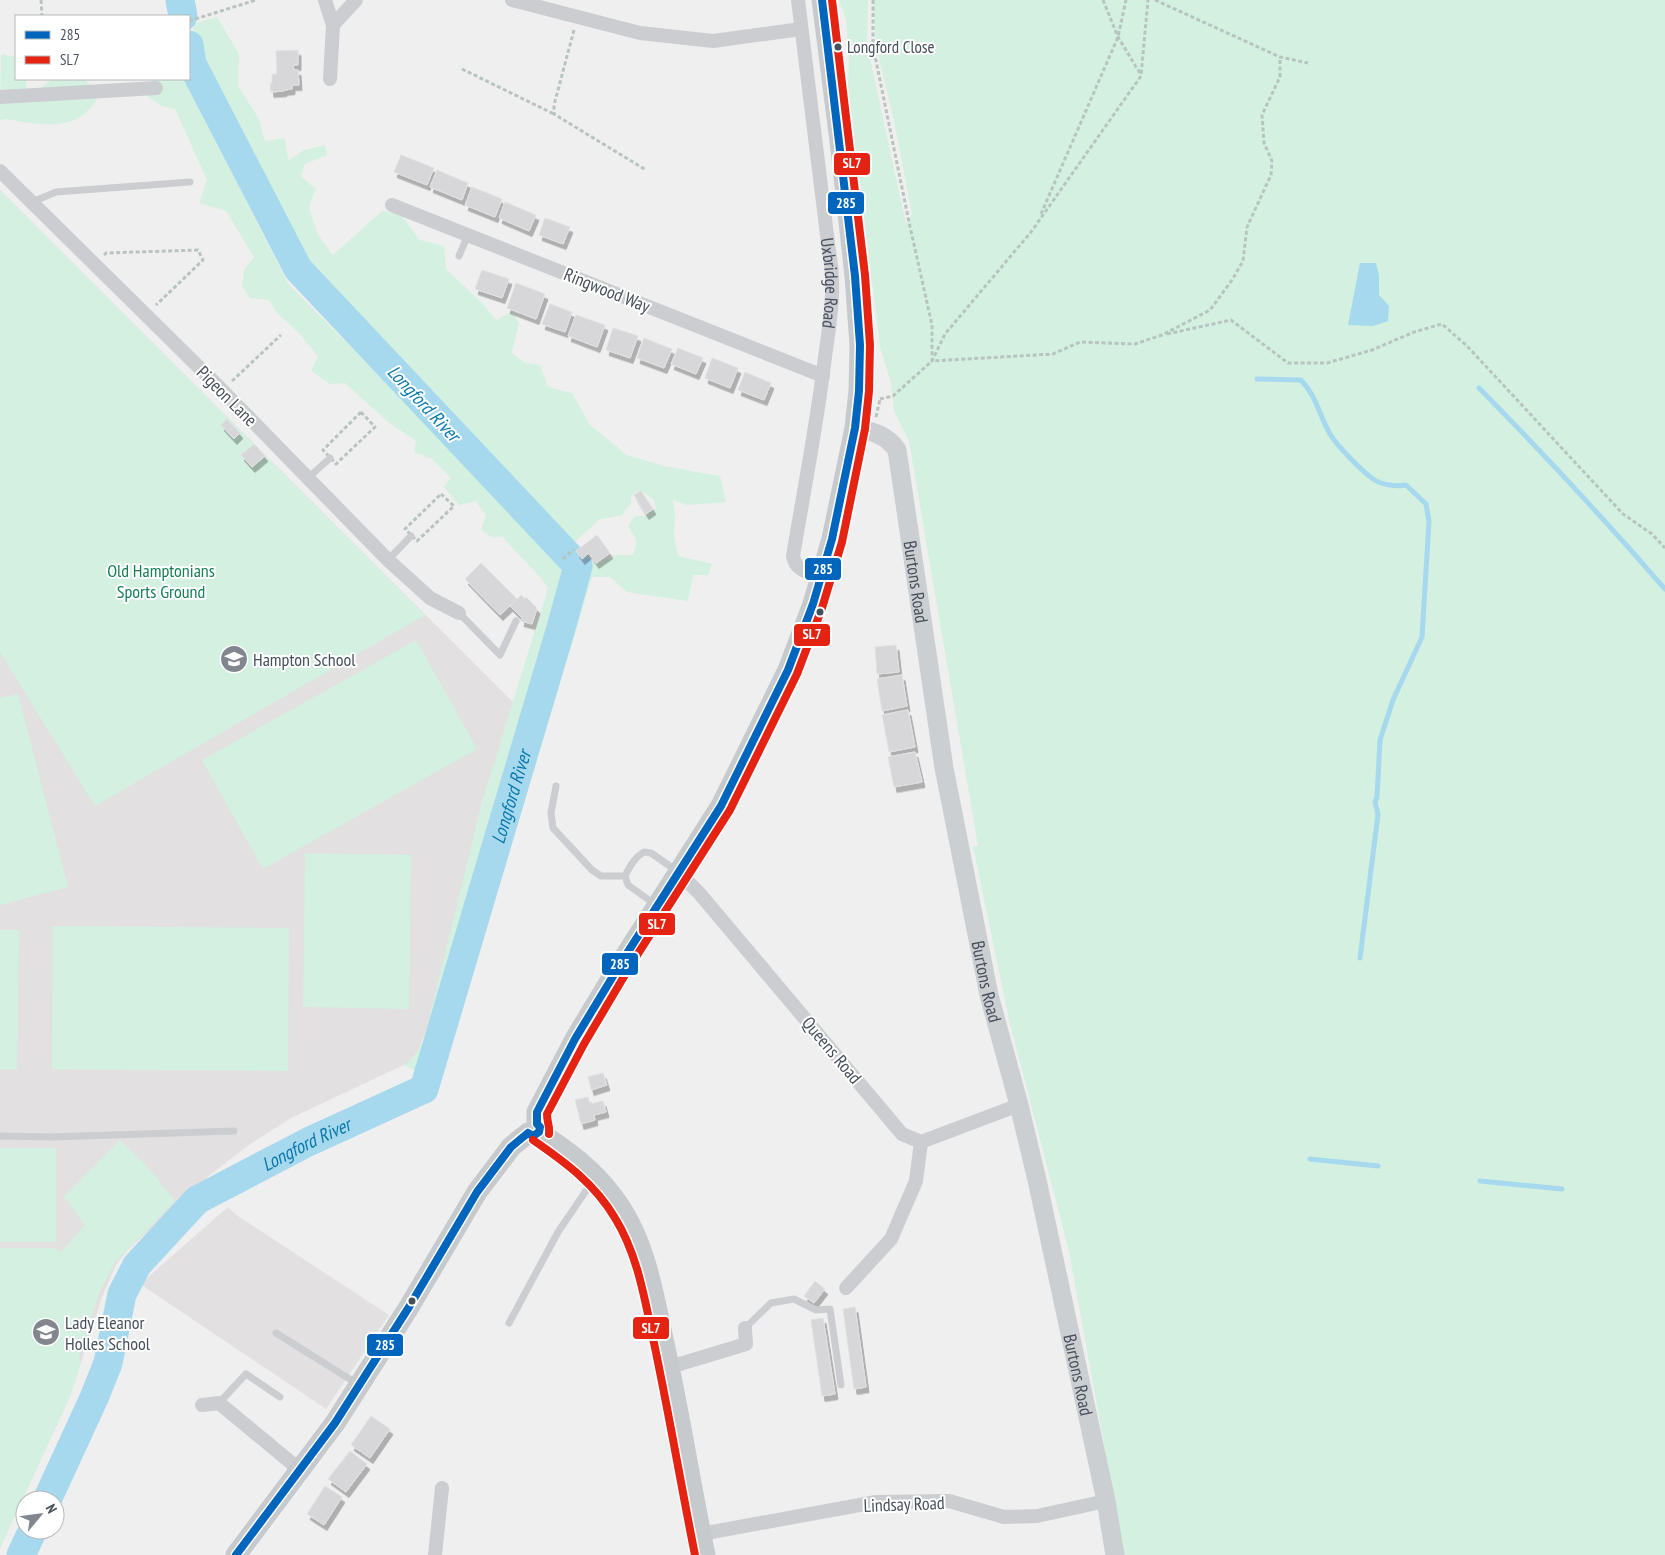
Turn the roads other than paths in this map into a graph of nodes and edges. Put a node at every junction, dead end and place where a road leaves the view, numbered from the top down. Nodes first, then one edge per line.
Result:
1 (325, 0) edge
2 (356, 0) edge
3 (512, 0) edge
4 (798, 0) edge
5 (822, 0) edge
6 (333, 25) junction
7 (801, 29) junction
8 (330, 79) dead end
9 (156, 88) dead end
10 (0, 97) edge
11 (0, 171) edge
12 (190, 182) dead end
13 (32, 202) junction
14 (392, 205) dead end
15 (468, 235) junction
16 (460, 256) dead end
17 (823, 376) junction
18 (865, 427) junction
19 (330, 458) road end
20 (308, 478) junction
21 (411, 536) road end
22 (388, 560) junction
23 (821, 578) junction
24 (460, 613) joint
25 (516, 621) dead end
26 (556, 786) dead end
27 (679, 873) junction
28 (625, 876) junction
29 (657, 906) junction
30 (1019, 1106) junction
31 (535, 1130) junction
32 (234, 1131) dead end
33 (0, 1136) edge
34 (921, 1142) junction
35 (596, 1176) junction
36 (846, 1288) dead end
37 (509, 1323) dead end
38 (745, 1328) joint
39 (276, 1333) dead end
40 (670, 1367) junction
41 (360, 1385) junction
42 (841, 1385) dead end
43 (280, 1397) dead end
44 (219, 1403) junction
45 (202, 1404) dead end
46 (300, 1470) junction
47 (442, 1488) dead end
48 (1106, 1502) junction
49 (701, 1534) junction
50 (236, 1555) edge
51 (435, 1555) edge
52 (705, 1555) edge
53 (1115, 1555) edge

1 - 6 street
2 - 6 street
3 - 7 street
4 - 7 street, Uxbridge Road
5 - 18 main road, Uxbridge Road
6 - 8 street
7 - 17 street, Uxbridge Road
9 - 10 street
11 - 13 street, Pigeon Lane
12 - 13 lane
13 - 20 street, Pigeon Lane
14 - 15 street, Ringwood Way
15 - 16 lane
15 - 17 street, Ringwood Way
17 - 23 street, Uxbridge Road
18 - 23 main road, Uxbridge Road
18 - 30 street, Burtons Road
19 - 20 lane
20 - 22 street, Pigeon Lane
21 - 22 lane
22 - 24 street, Pigeon Lane
23 - 27 main road, Uxbridge Road
24 - 25 lane
26 - 28 lane
27 - 28 lane
27 - 29 main road, Uxbridge Road
27 - 34 street, Queens Road
28 - 29 lane
29 - 31 main road, Uxbridge Road
30 - 34 street
30 - 48 street, Burtons Road
31 - 35 main road
31 - 41 main road
32 - 33 lane
34 - 36 street
35 - 37 lane
35 - 40 main road
38 - 40 street
38 - 42 lane
39 - 41 lane
40 - 49 main road
41 - 46 main road
43 - 44 lane
44 - 45 street
44 - 46 street
46 - 50 main road
47 - 51 street
48 - 49 street, Lindsay Road
48 - 53 street, Burtons Road
49 - 52 main road

